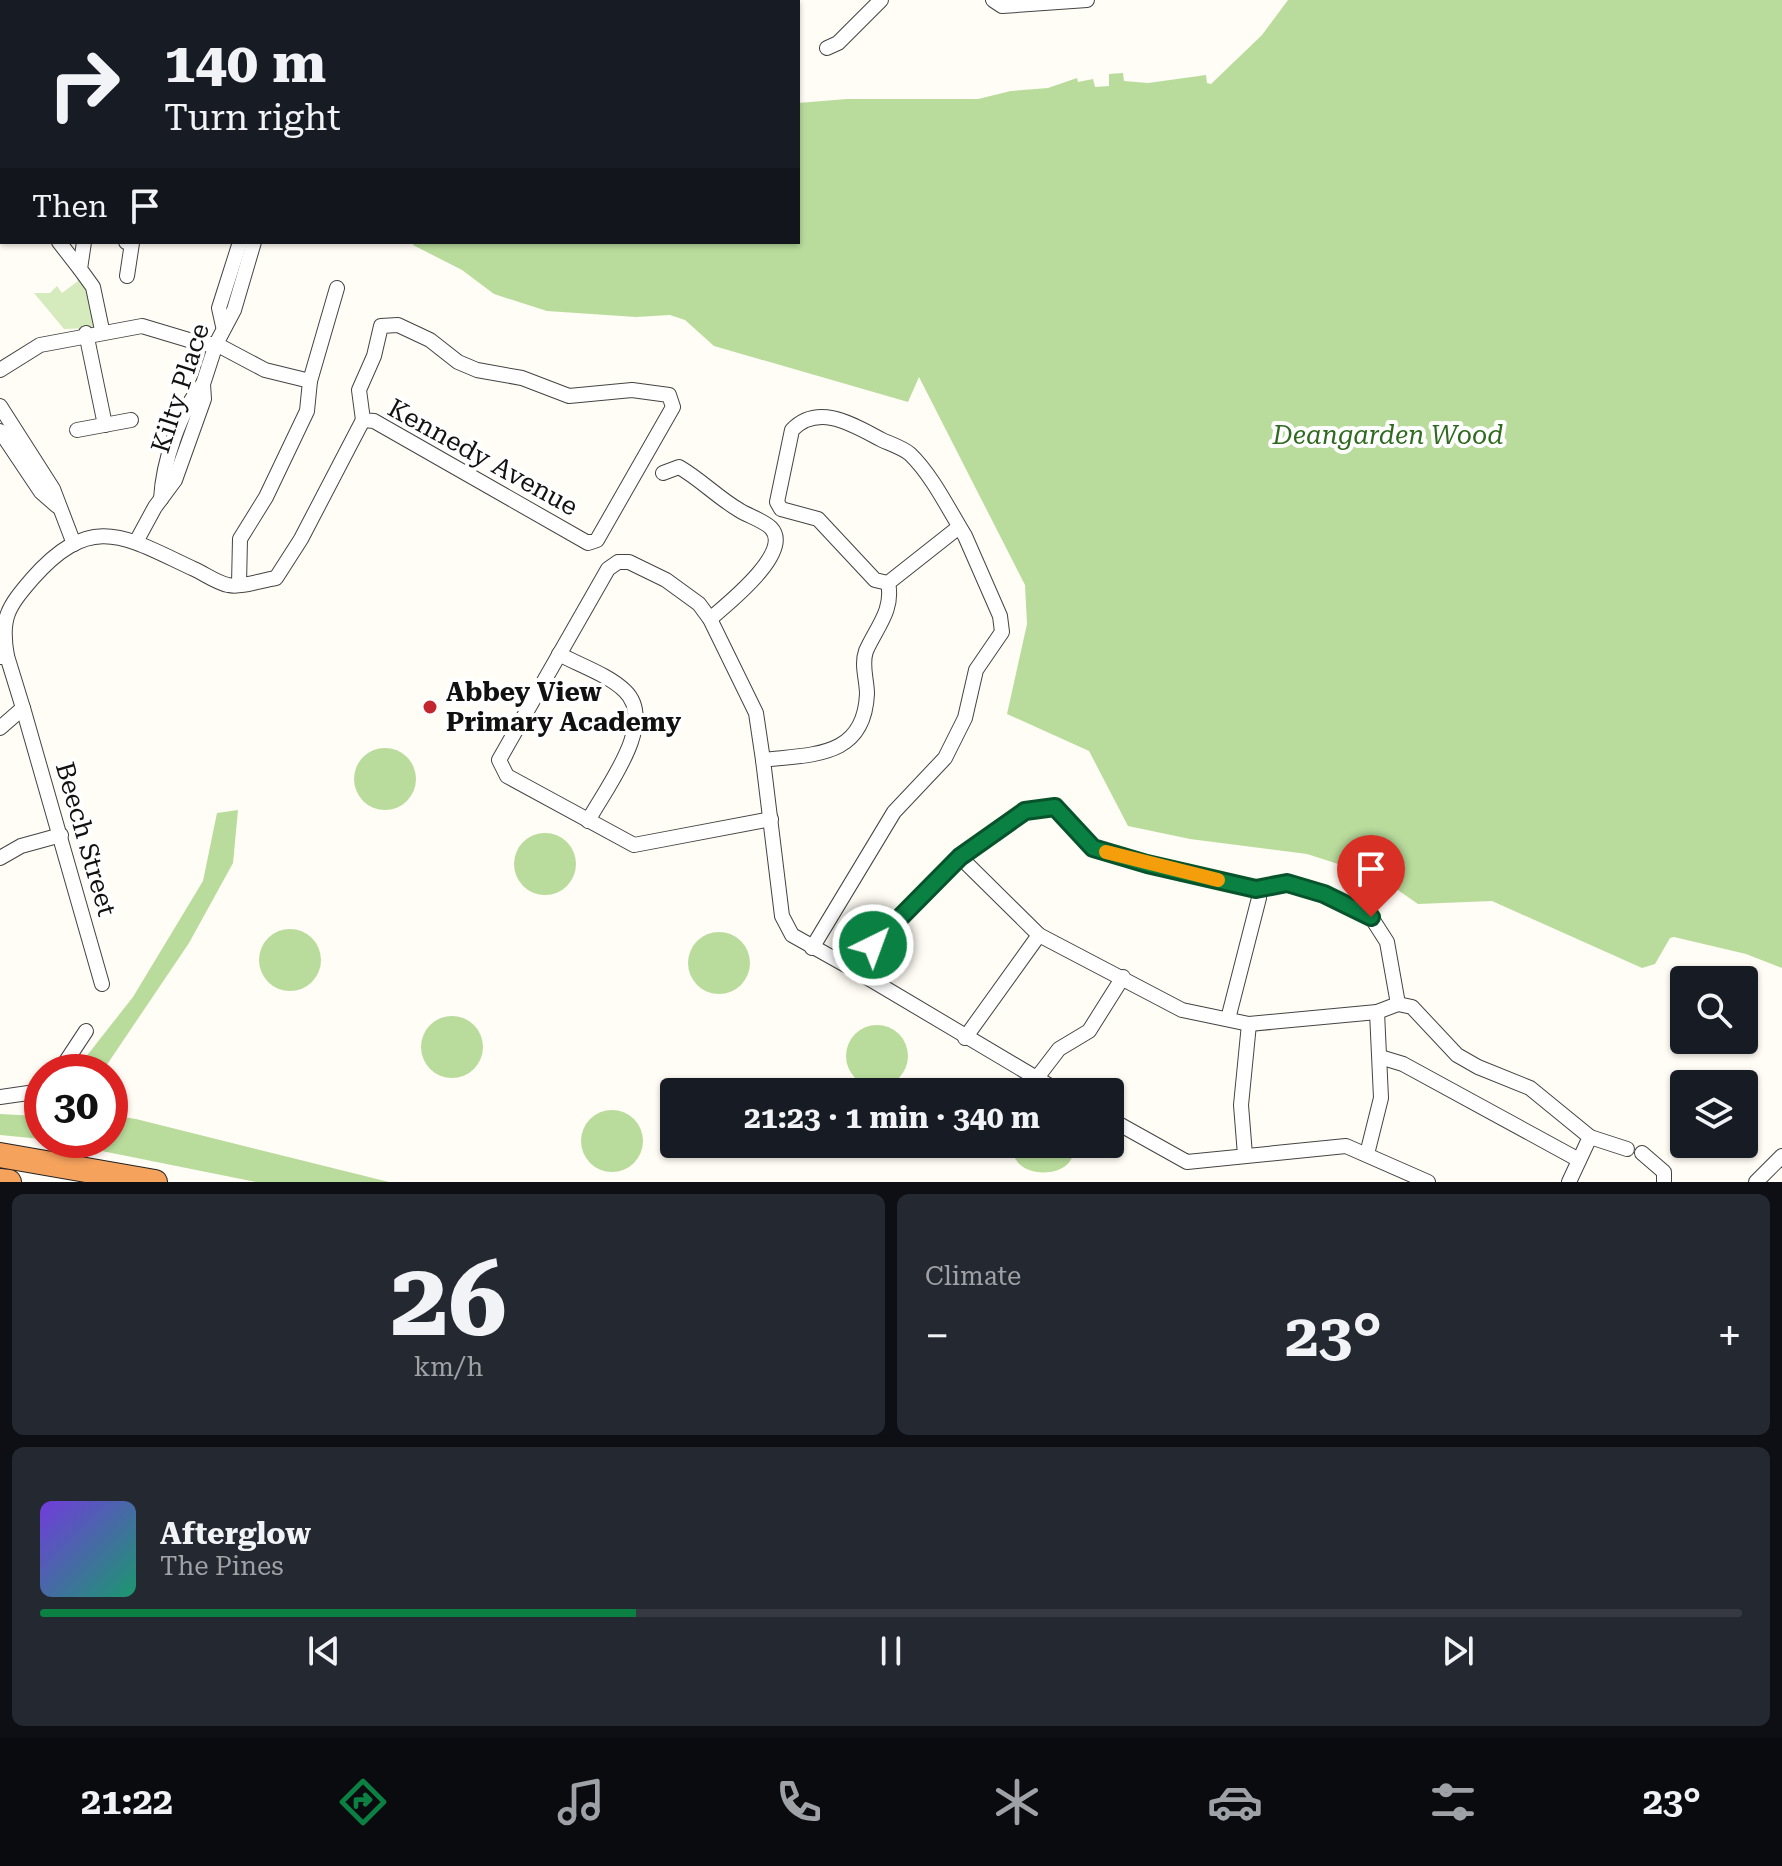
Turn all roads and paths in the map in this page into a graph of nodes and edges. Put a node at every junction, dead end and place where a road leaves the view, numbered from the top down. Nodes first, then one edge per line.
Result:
1 (881, 0) edge
2 (993, 0) edge
3 (1087, 0) edge
4 (827, 48) dead end
5 (61, 244) edge
6 (84, 244) edge
7 (132, 244) edge
8 (239, 244) edge
9 (253, 244) edge
10 (80, 269) junction
11 (127, 276) dead end
12 (337, 288) dead end
13 (223, 326) junction
14 (102, 330) junction
15 (86, 333) junction
16 (216, 344) junction
17 (0, 370) edge
18 (310, 381) junction
19 (0, 406) edge
20 (131, 420) dead end
21 (363, 420) junction
22 (105, 425) junction
23 (77, 430) dead end
24 (0, 431) edge
25 (663, 473) dead end
26 (61, 509) junction
27 (959, 527) junction
28 (136, 542) junction
29 (74, 544) junction
30 (888, 583) junction
31 (239, 584) junction
32 (710, 619) junction
33 (559, 654) junction
34 (4, 656) edge
35 (23, 708) junction
36 (0, 728) edge
37 (763, 760) junction
38 (771, 819) junction
39 (588, 821) junction
40 (61, 835) junction
41 (960, 857) junction
42 (0, 858) edge
43 (1256, 889) junction
44 (1039, 935) junction
45 (812, 948) junction
46 (858, 972) junction
47 (1123, 977) junction
48 (102, 984) dead end
49 (1398, 1004) junction
50 (1377, 1012) junction
51 (1228, 1019) junction
52 (1249, 1024) junction
53 (86, 1031) dead end
54 (965, 1038) junction
55 (71, 1054) edge
56 (1380, 1057) junction
57 (1034, 1078) edge
58 (1037, 1078) edge
59 (24, 1094) edge
60 (0, 1097) edge
61 (1124, 1127) edge
62 (1590, 1137) junction
63 (1367, 1154) junction
64 (0, 1155) edge
65 (1245, 1155) junction
66 (1782, 1156) edge
67 (1579, 1160) junction
68 (0, 1181) edge
69 (9, 1182) edge
70 (155, 1182) edge
71 (1428, 1182) edge
72 (1569, 1182) edge
73 (1664, 1182) edge
74 (1756, 1182) edge

1 - 4 street
2 - 3 street
5 - 10 street
6 - 10 street
7 - 11 street
8 - 13 street
9 - 13 street, Kilty Place
10 - 14 street
12 - 18 street
13 - 16 street, Kilty Place
14 - 15 street
14 - 16 street
15 - 17 street
15 - 22 street
16 - 18 street
16 - 28 street, Kilty Place
18 - 31 street
19 - 26 street
20 - 22 street
21 - 21 street, Kennedy Avenue
21 - 31 street, Kennedy Avenue
22 - 23 street
24 - 26 street
25 - 32 street
26 - 29 street
27 - 30 street
27 - 30 street
27 - 45 street
28 - 29 street, Kennedy Avenue
28 - 31 street, Kennedy Avenue
29 - 34 street, Kennedy Avenue
30 - 37 street
32 - 33 street
32 - 37 street
33 - 39 street
33 - 39 street
34 - 35 street, Kennedy Avenue
35 - 36 street
35 - 40 street, Beech Street
37 - 38 street
38 - 39 street
38 - 45 street
40 - 42 street
40 - 48 street, Beech Street
41 - 43 street
41 - 44 street
41 - 46 street
43 - 49 street
43 - 51 street
44 - 47 street
44 - 54 street
45 - 46 street
46 - 54 street
47 - 51 street
47 - 58 street
49 - 50 street
49 - 62 street
50 - 52 street
50 - 56 street
51 - 52 street
52 - 65 street
53 - 55 street
54 - 57 street
56 - 63 street
56 - 67 street
59 - 60 street
61 - 65 street
62 - 67 street
62 - 73 street
63 - 65 street
63 - 71 street
64 - 70 highway
66 - 74 street
67 - 72 street
68 - 69 highway

